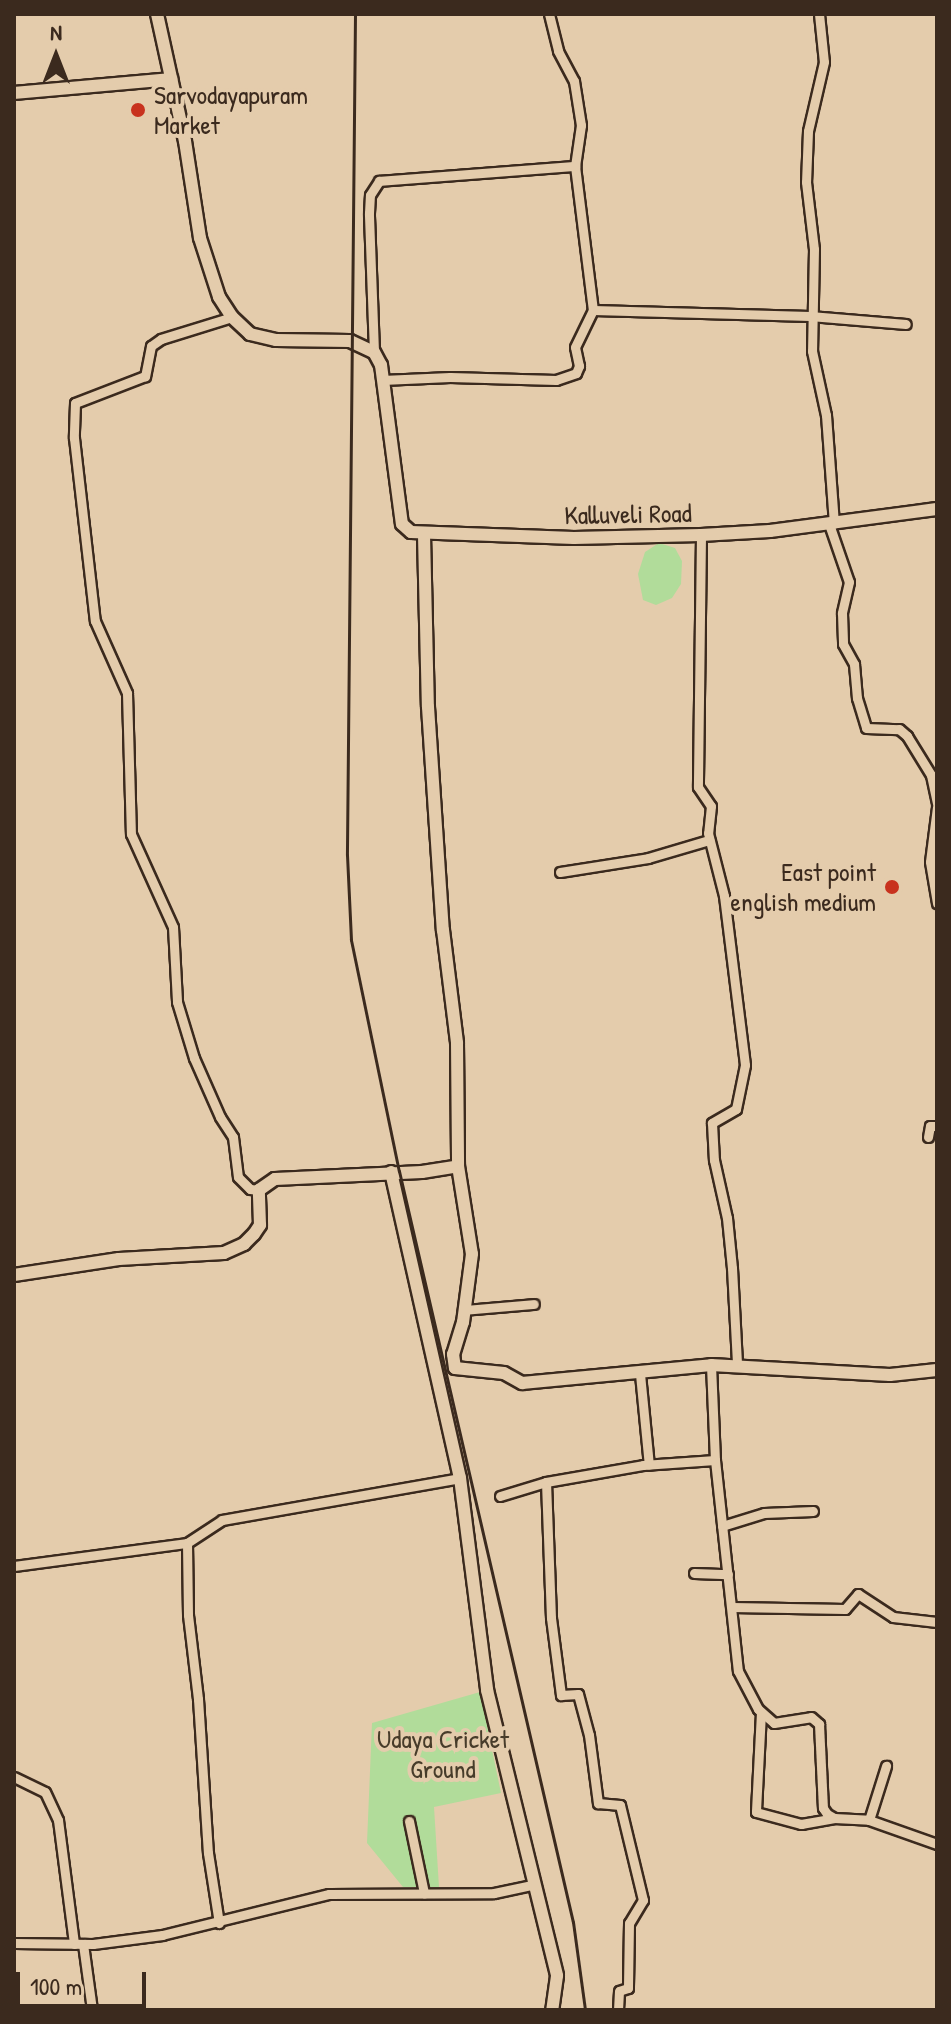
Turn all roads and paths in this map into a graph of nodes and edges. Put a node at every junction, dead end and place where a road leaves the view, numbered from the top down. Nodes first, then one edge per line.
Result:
1 (157, 14) edge
2 (549, 14) edge
3 (819, 14) edge
4 (171, 79) junction
5 (14, 93) edge
6 (575, 166) junction
7 (593, 310) junction
8 (810, 316) junction
9 (232, 317) junction
10 (906, 324) dead end
11 (374, 352) junction
12 (382, 380) junction
13 (937, 509) edge
14 (831, 524) junction
15 (424, 535) junction
16 (701, 535) junction
17 (937, 805) edge
18 (709, 840) junction
19 (560, 872) dead end
20 (937, 903) edge
21 (937, 1126) edge
22 (928, 1137) dead end
23 (458, 1166) junction
24 (391, 1172) junction
25 (259, 1190) junction
26 (14, 1275) edge
27 (534, 1304) dead end
28 (464, 1310) junction
29 (711, 1365) junction
30 (737, 1365) junction
31 (937, 1370) edge
32 (640, 1374) junction
33 (715, 1460) junction
34 (649, 1465) junction
35 (460, 1478) junction
36 (546, 1482) junction
37 (500, 1496) dead end
38 (813, 1511) dead end
39 (722, 1526) junction
40 (187, 1543) junction
41 (14, 1566) edge
42 (694, 1573) dead end
43 (728, 1574) junction
44 (732, 1607) junction
45 (937, 1622) edge
46 (761, 1712) junction
47 (886, 1766) dead end
48 (14, 1777) edge
49 (834, 1818) junction
50 (869, 1820) junction
51 (409, 1821) dead end
52 (937, 1844) edge
53 (532, 1885) junction
54 (424, 1893) junction
55 (219, 1923) junction
56 (14, 1943) edge
57 (78, 1944) junction
58 (92, 2010) edge
59 (552, 2010) edge
60 (618, 2010) edge

1 - 4 street
2 - 6 street
3 - 8 street
4 - 5 street
4 - 9 street
6 - 7 street
6 - 11 street
7 - 8 street
7 - 12 street
8 - 10 street
8 - 14 street
9 - 11 street
9 - 25 street
11 - 12 street
12 - 15 street
13 - 14 street, Kalluveli Road
14 - 16 street, Kalluveli Road
14 - 17 street
15 - 16 street, Kalluveli Road
15 - 23 street
16 - 18 street
17 - 20 street
18 - 19 street
18 - 30 street
21 - 22 street
23 - 24 street
23 - 28 street
24 - 25 street
24 - 35 street
25 - 26 street
27 - 28 street
28 - 32 street
29 - 30 street
29 - 32 street
29 - 33 street
30 - 31 street
32 - 34 street
33 - 34 street
33 - 39 street
34 - 36 street
35 - 40 street
35 - 53 street
36 - 37 street
36 - 60 street
38 - 39 street
39 - 43 street
40 - 41 street
40 - 55 street
42 - 43 street
43 - 44 street
44 - 45 street
44 - 46 street
46 - 49 street
46 - 49 street
47 - 50 street
48 - 57 street
49 - 50 street
50 - 52 street
51 - 54 street
53 - 54 street
53 - 59 street
54 - 55 street
55 - 57 street
56 - 57 street
57 - 58 street

